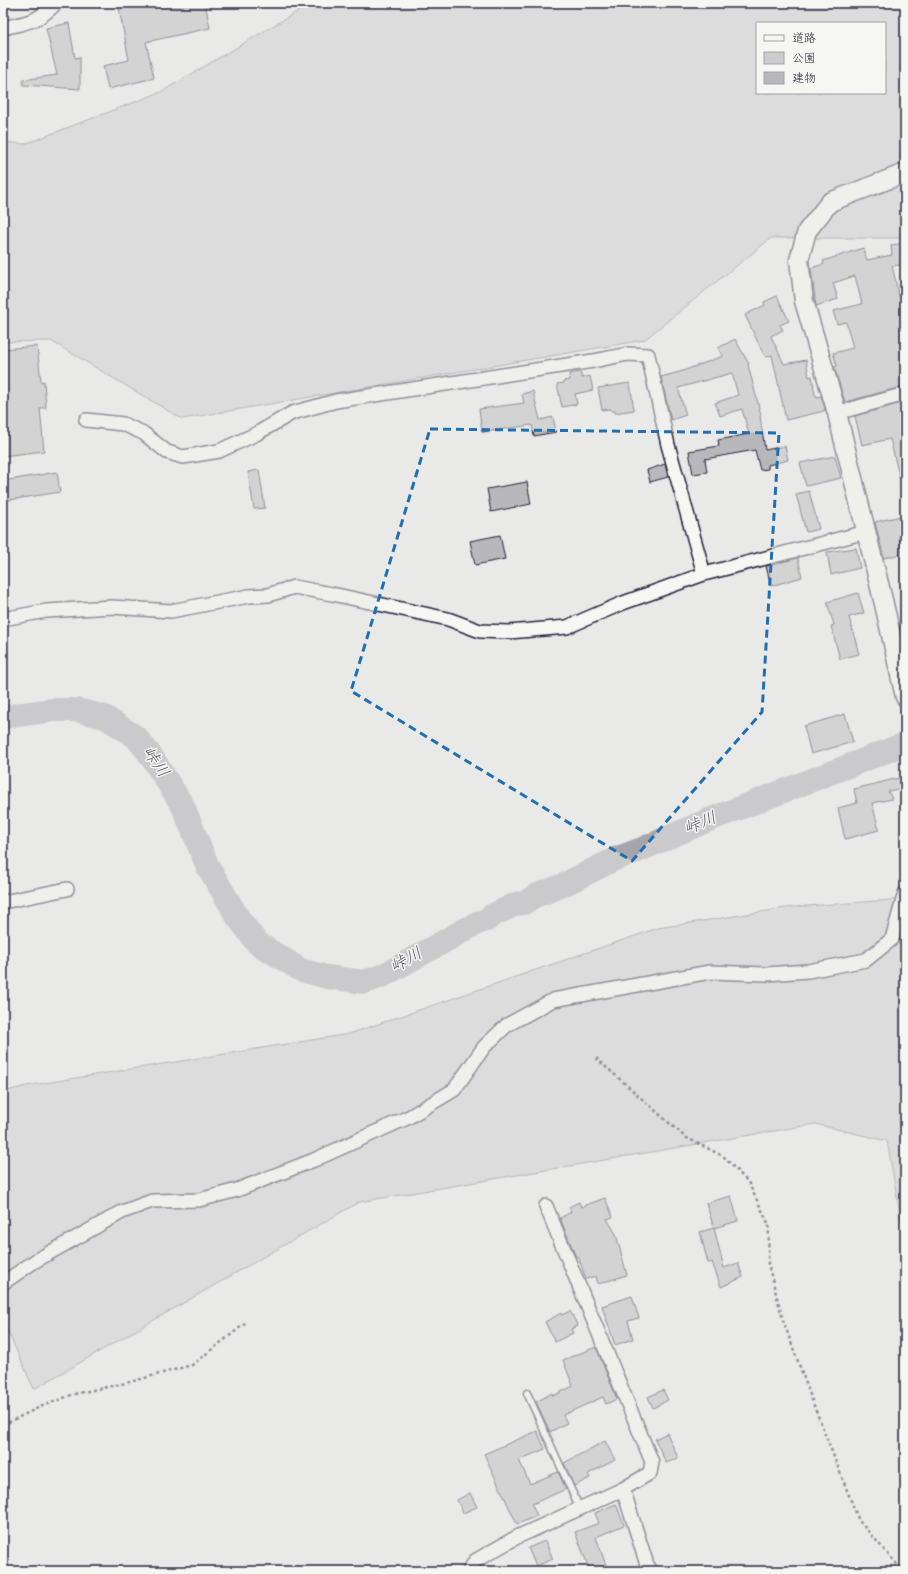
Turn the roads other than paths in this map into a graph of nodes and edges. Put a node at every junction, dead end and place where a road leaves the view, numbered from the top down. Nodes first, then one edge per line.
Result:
1 (56, 3) edge
2 (3, 28) edge
3 (905, 173) edge
4 (905, 394) edge
5 (837, 414) junction
6 (86, 420) dead end
7 (866, 532) junction
8 (704, 574) junction
9 (3, 620) edge
10 (905, 697) edge
11 (67, 889) dead end
12 (905, 893) edge
13 (3, 902) edge
14 (546, 1206) dead end
15 (3, 1283) edge
16 (527, 1393) dead end
17 (623, 1489) junction
18 (580, 1509) junction
19 (469, 1571) edge
20 (649, 1571) edge

1 - 2 street
3 - 5 street
4 - 5 street
5 - 7 street
6 - 8 street
7 - 8 street
7 - 10 street
8 - 9 street
11 - 13 street
12 - 15 street
14 - 17 street
16 - 18 lane
17 - 18 street
17 - 20 street
18 - 19 street

